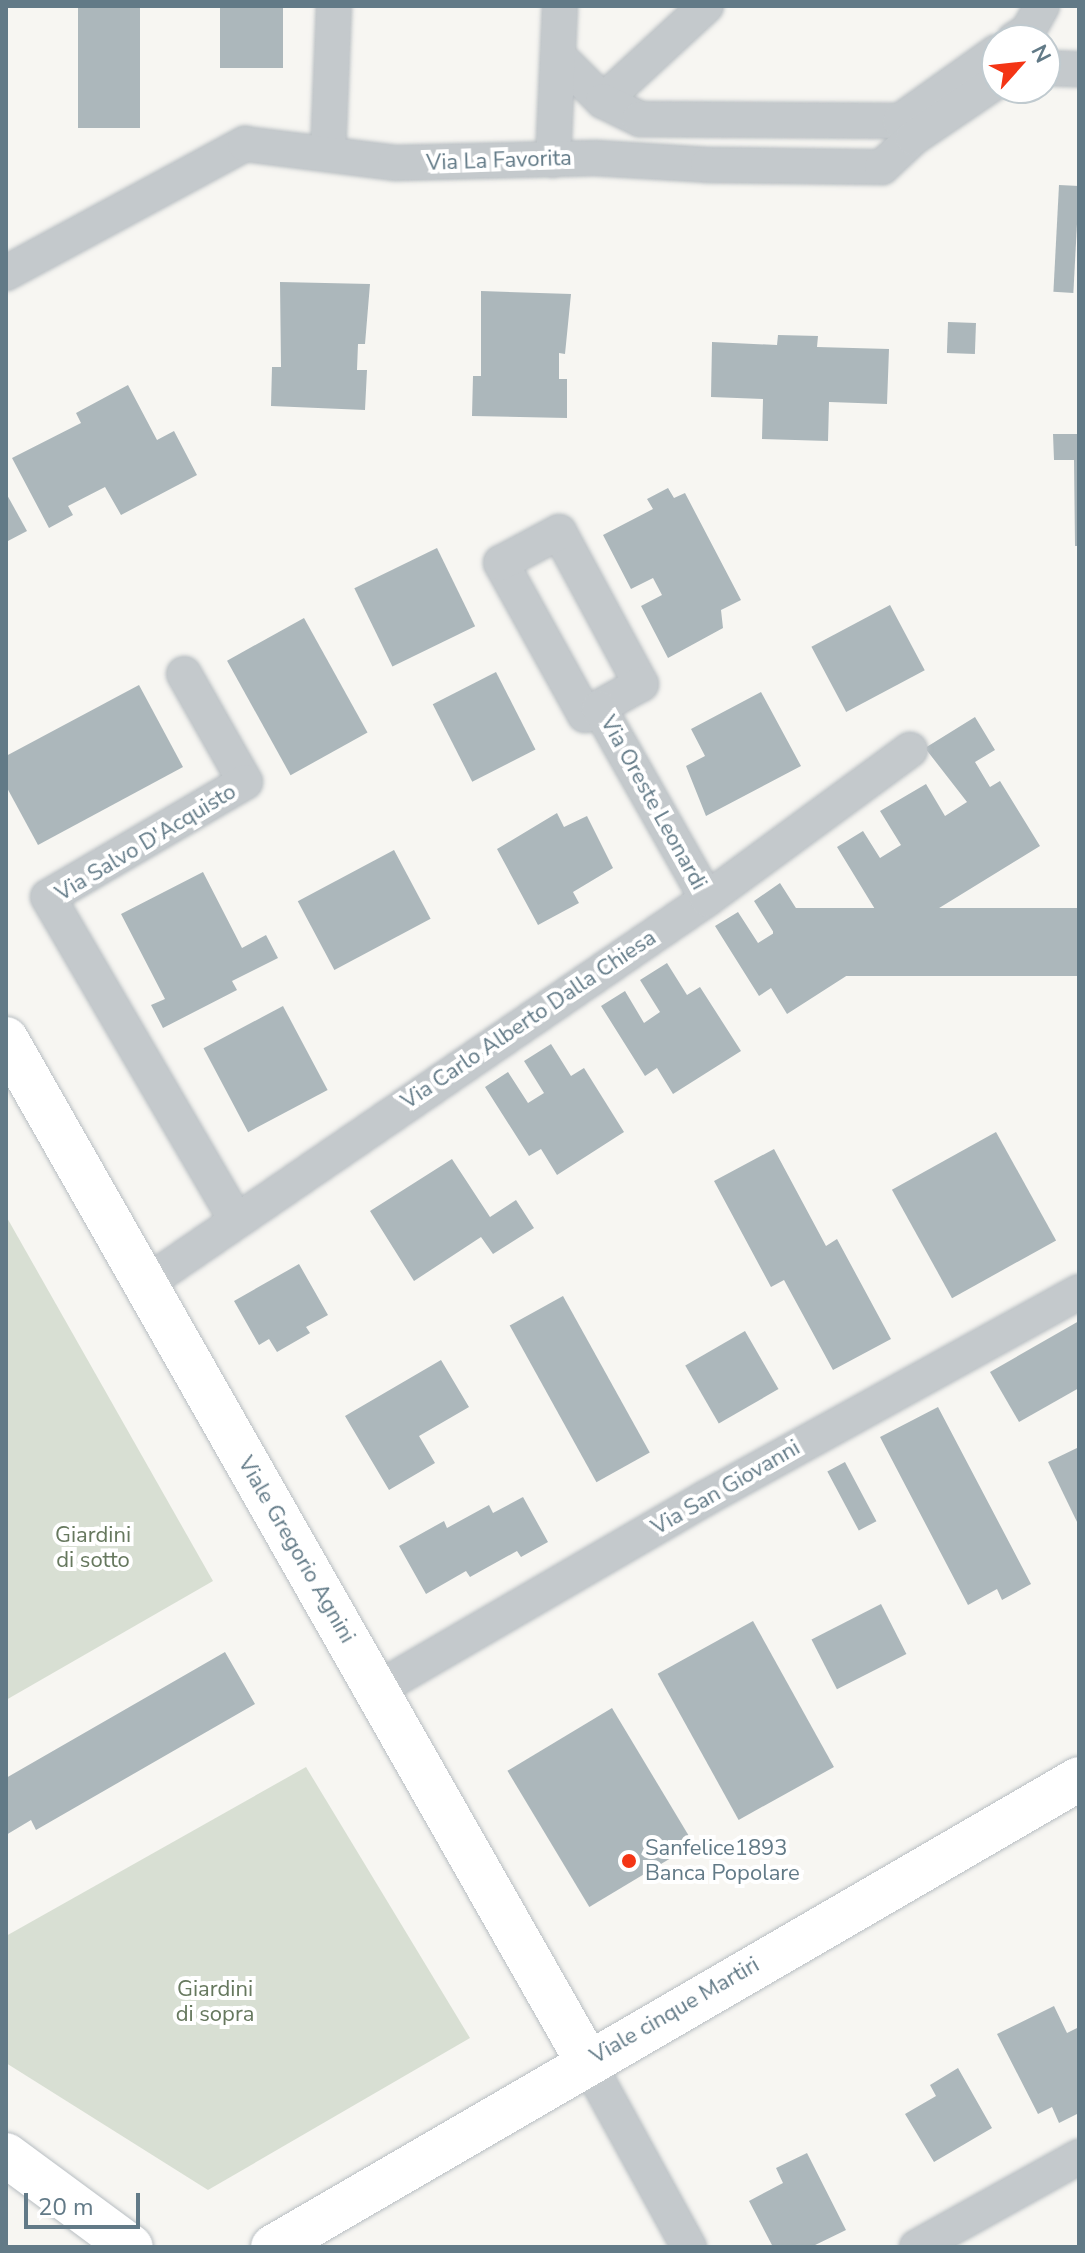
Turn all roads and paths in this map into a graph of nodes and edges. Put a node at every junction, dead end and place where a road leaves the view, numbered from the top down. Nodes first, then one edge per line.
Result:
1 (334, 6) edge
2 (560, 6) edge
3 (706, 6) edge
4 (1042, 6) edge
5 (1032, 24) edge
6 (558, 56) junction
7 (981, 63) edge
8 (981, 92) edge
9 (603, 101) junction
10 (328, 154) junction
11 (553, 160) junction
12 (6, 273) edge
13 (184, 674) dead end
14 (599, 708) junction
15 (910, 750) dead end
16 (707, 899) junction
17 (6, 1039) edge
18 (236, 1220) junction
19 (145, 1284) junction
20 (1079, 1292) edge
21 (376, 1690) junction
22 (1079, 1779) edge
23 (587, 2061) junction
24 (6, 2155) edge
25 (1079, 2157) edge
26 (131, 2247) edge
27 (273, 2247) edge
28 (689, 2247) edge
29 (917, 2247) edge

1 - 10 street
2 - 6 street
3 - 9 street
4 - 5 street
6 - 9 street
6 - 11 street
7 - 9 street
8 - 11 street, Via La Favorita
10 - 11 street, Via La Favorita
10 - 12 street, Via La Favorita
13 - 18 street, Via Salvo D'Acquisto
14 - 14 street, Via Oreste Leonardi
14 - 16 street, Via Oreste Leonardi
15 - 16 street, Via Carlo Alberto Dalla Chiesa
16 - 18 street, Via Carlo Alberto Dalla Chiesa
17 - 19 main road, Viale Gregorio Agnini
18 - 19 street, Via Carlo Alberto Dalla Chiesa
19 - 21 main road, Viale Gregorio Agnini
20 - 21 street, Via San Giovanni
21 - 23 main road, Viale Gregorio Agnini
22 - 23 main road, Viale cinque Martiri
23 - 27 main road, Viale cinque Martiri
23 - 28 street
24 - 26 main road
25 - 29 street

